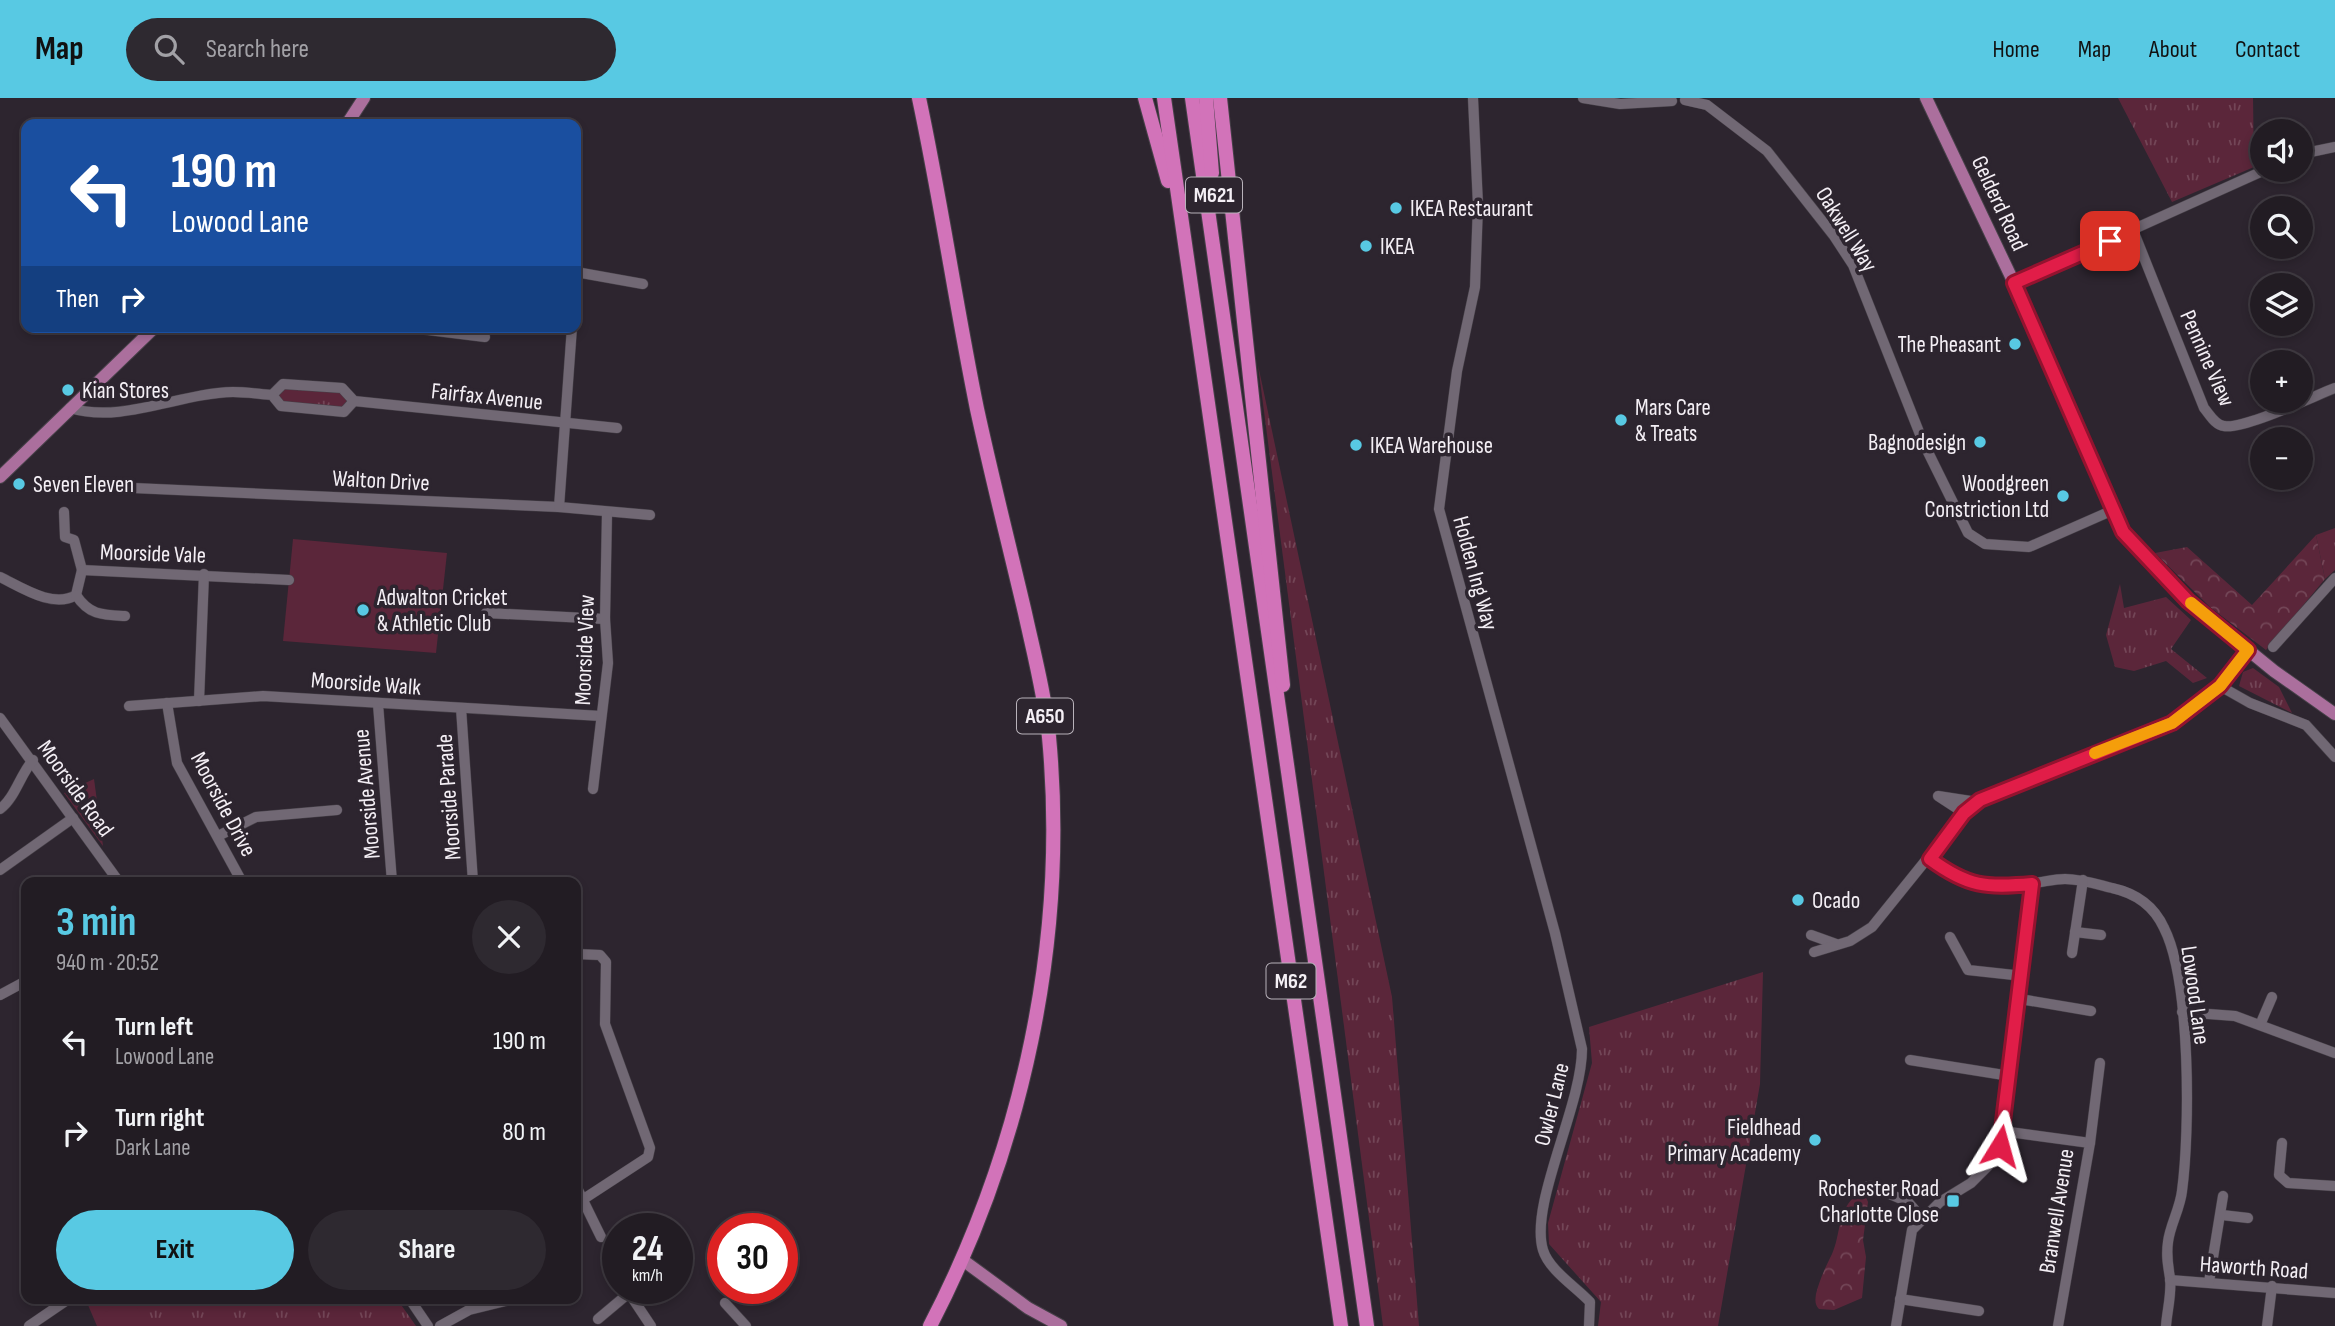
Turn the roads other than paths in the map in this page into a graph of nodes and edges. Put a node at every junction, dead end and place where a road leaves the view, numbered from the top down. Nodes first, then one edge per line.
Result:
1 (364, 98) edge
2 (919, 98) edge
3 (1145, 98) edge
4 (1164, 98) edge
5 (1192, 98) edge
6 (1206, 98) edge
7 (1220, 98) edge
8 (1480, 98) edge
9 (1583, 98) edge
10 (1926, 98) edge
11 (1670, 99) edge
12 (1686, 99) edge
13 (1643, 100) edge
14 (1705, 102) edge
15 (1473, 103) edge
16 (350, 119) edge
17 (2335, 147) edge
18 (2313, 152) edge
19 (2250, 177) edge
20 (1181, 230) junction
21 (2133, 230) junction
22 (581, 273) edge
23 (2014, 283) junction
24 (643, 284) dead end
25 (1222, 292) junction
26 (149, 333) edge
27 (454, 333) edge
28 (572, 333) edge
29 (485, 337) dead end
30 (2335, 388) edge
31 (272, 395) junction
32 (354, 401) junction
33 (70, 408) junction
34 (565, 423) junction
35 (617, 428) dead end
36 (0, 477) edge
37 (111, 487) dead end
38 (559, 508) junction
39 (2111, 511) junction
40 (64, 512) dead end
41 (607, 513) junction
42 (650, 515) dead end
43 (82, 570) junction
44 (204, 574) junction
45 (0, 577) edge
46 (2335, 578) edge
47 (289, 580) dead end
48 (76, 595) junction
49 (486, 613) dead end
50 (125, 616) dead end
51 (605, 619) junction
52 (2284, 634) junction
53 (2294, 641) dead end
54 (2273, 647) dead end
55 (2248, 650) junction
56 (2220, 686) junction
57 (199, 701) junction
58 (167, 703) junction
59 (378, 704) junction
60 (129, 706) dead end
61 (461, 708) junction
62 (2335, 714) edge
63 (601, 716) junction
64 (0, 718) edge
65 (2335, 757) edge
66 (33, 760) junction
67 (1286, 763) junction
68 (593, 789) dead end
69 (1977, 802) junction
70 (0, 809) edge
71 (337, 810) dead end
72 (1964, 813) junction
73 (73, 818) junction
74 (218, 836) junction
75 (1527, 836) joint
76 (1930, 859) junction
77 (0, 870) edge
78 (115, 877) edge
79 (239, 877) edge
80 (392, 877) edge
81 (473, 877) edge
82 (2082, 880) junction
83 (2032, 884) junction
84 (2075, 932) junction
85 (1811, 935) dead end
86 (2101, 935) dead end
87 (1950, 937) dead end
88 (1836, 944) junction
89 (1814, 952) dead end
90 (2072, 953) dead end
91 (581, 954) edge
92 (2023, 976) junction
93 (21, 984) edge
94 (0, 995) edge
95 (2272, 997) dead end
96 (2020, 999) junction
97 (2091, 1011) dead end
98 (2182, 1012) junction
99 (2260, 1025) junction
100 (2335, 1053) edge
101 (1910, 1060) dead end
102 (2100, 1063) dead end
103 (2010, 1076) junction
104 (2002, 1131) junction
105 (2090, 1143) junction
106 (2282, 1143) dead end
107 (2335, 1186) edge
108 (1866, 1187) dead end
109 (2223, 1196) dead end
110 (581, 1201) edge
111 (581, 1205) edge
112 (2222, 1215) junction
113 (1922, 1218) junction
114 (2248, 1218) dead end
115 (601, 1237) dead end
116 (964, 1261) junction
117 (2170, 1280) junction
118 (2209, 1282) junction
119 (2272, 1286) junction
120 (2335, 1293) edge
121 (1900, 1298) junction
122 (60, 1304) edge
123 (413, 1304) edge
124 (494, 1304) edge
125 (616, 1304) edge
126 (639, 1304) edge
127 (726, 1304) edge
128 (1979, 1311) dead end
129 (598, 1319) dead end
130 (29, 1326) edge
131 (428, 1326) edge
132 (440, 1326) edge
133 (651, 1326) edge
134 (746, 1326) edge
135 (930, 1326) edge
136 (1060, 1326) edge
137 (1341, 1326) edge
138 (1367, 1326) edge
139 (1589, 1326) edge
140 (1896, 1326) edge
141 (2058, 1326) edge
142 (2166, 1326) edge
143 (2267, 1326) edge

1 - 16 main road
2 - 116 highway, A650
3 - 20 highway, M621
4 - 20 highway, M62
5 - 25 highway, M62
6 - 25 highway, M621
7 - 67 highway, M62
8 - 15 street, Holden Ing Way
9 - 13 street, Oakwell Way
10 - 23 main road, Gelderd Road
11 - 12 street, Oakwell Way
11 - 13 street, Oakwell Way
12 - 14 street, Oakwell Way
14 - 39 street, Oakwell Way
15 - 75 street, Holden Ing Way
17 - 18 street
19 - 21 street
20 - 137 highway, M62
21 - 23 street
21 - 30 street, Pennine View
22 - 24 street
23 - 39 main road, Gelderd Road
25 - 67 highway, M62
26 - 33 main road
27 - 29 street
28 - 34 street
31 - 32 street, Fairfax Avenue
31 - 32 street, Fairfax Avenue
31 - 33 street, Fairfax Avenue
32 - 34 street, Fairfax Avenue
33 - 36 main road
34 - 35 street, Fairfax Avenue
34 - 38 street
37 - 38 street, Walton Drive
38 - 41 street, Walton Drive
39 - 55 main road, Gelderd Road
40 - 43 street
41 - 42 street, Walton Drive
41 - 51 street, Moorside View
43 - 44 street, Moorside Vale
43 - 48 street, Moorside Vale
44 - 47 street, Moorside Vale
44 - 57 street
45 - 48 street
46 - 52 street
48 - 50 street
49 - 51 street
51 - 63 street, Moorside View
52 - 53 street
52 - 54 street
55 - 56 street
55 - 62 main road, Gelderd Road
56 - 65 street
56 - 69 street
57 - 58 street, Moorside Walk
57 - 59 street, Moorside Walk
58 - 60 street, Moorside Walk
58 - 74 street, Moorside Drive
59 - 61 street, Moorside Walk
59 - 80 street, Moorside Avenue
61 - 63 street, Moorside Walk
61 - 81 street, Moorside Parade
63 - 68 street, Moorside View
64 - 66 street, Moorside Road
66 - 70 street
66 - 73 street, Moorside Road
67 - 138 highway, M62
69 - 72 street
69 - 72 street
71 - 74 street
72 - 76 street
73 - 77 street
73 - 78 street, Moorside Road
74 - 79 street, Moorside Drive
75 - 139 street, Owler Lane
76 - 83 street, Lowood Lane
76 - 88 street
82 - 83 street, Lowood Lane
82 - 84 street
82 - 98 street, Lowood Lane
83 - 92 street
84 - 86 street
84 - 90 street
85 - 88 street
87 - 92 street
88 - 89 street
91 - 110 street
92 - 96 street
93 - 94 street
95 - 99 street
96 - 97 street
96 - 103 street
98 - 99 street
98 - 117 street, Lowood Lane
99 - 100 street
101 - 103 street
102 - 105 street
103 - 104 street
104 - 105 street, Branwell Avenue
104 - 113 street
105 - 141 street, Branwell Avenue
106 - 107 street
108 - 113 street
109 - 112 street
111 - 115 street
112 - 114 street
112 - 118 street
113 - 121 street
116 - 135 highway, A650
116 - 136 main road
117 - 118 street, Haworth Road
117 - 142 street, Lowood Lane
118 - 119 street, Haworth Road
119 - 120 street, Haworth Road
119 - 143 street
121 - 128 street
121 - 140 street
122 - 130 street
123 - 131 street
124 - 132 street
125 - 129 street
126 - 133 street
127 - 134 street

